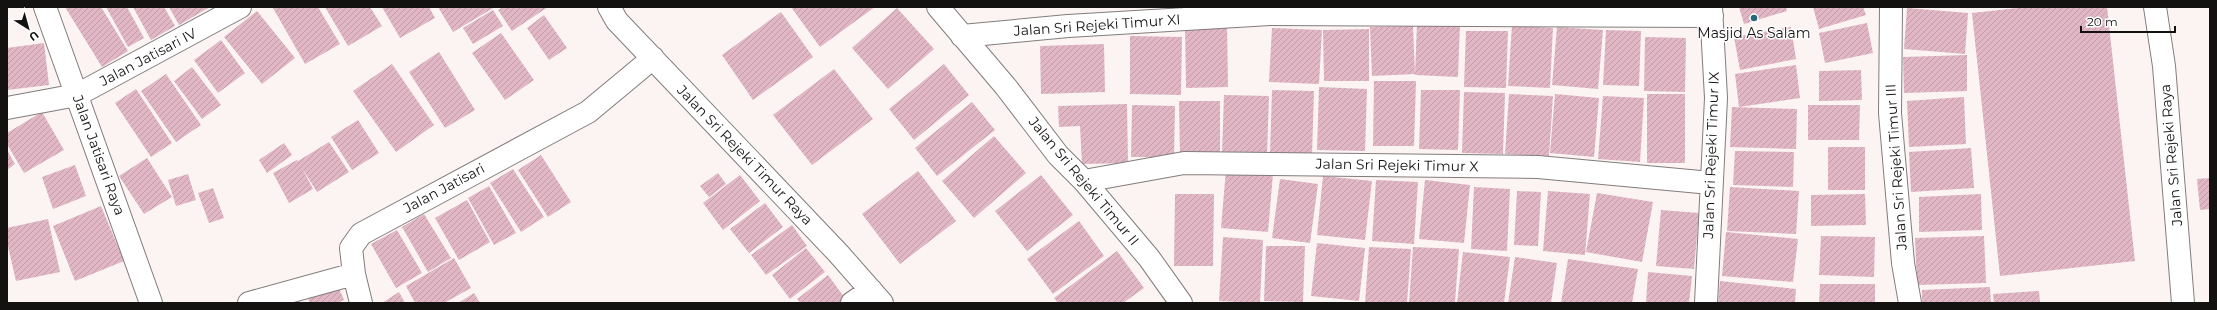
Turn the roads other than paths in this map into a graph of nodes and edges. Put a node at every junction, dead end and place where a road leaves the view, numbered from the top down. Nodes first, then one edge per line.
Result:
1 (45, 7) edge
2 (240, 7) edge
3 (609, 7) edge
4 (938, 7) edge
5 (1892, 7) edge
6 (2155, 7) edge
7 (1711, 12) edge
8 (962, 36) junction
9 (653, 58) junction
10 (77, 95) junction
11 (7, 108) edge
12 (1084, 181) junction
13 (1711, 183) junction
14 (354, 274) junction
15 (876, 296) edge
16 (151, 303) edge
17 (249, 303) edge
18 (361, 303) edge
19 (852, 303) edge
20 (1181, 303) edge
21 (1706, 303) edge
22 (1910, 303) edge
23 (2183, 303) edge

1 - 10 street, Jalan Jatisari Raya
2 - 10 street, Jalan Jatisari IV
3 - 9 street, Jalan Sri Rejeki Timur Raya
4 - 8 street, Jalan Sri Rejeki Timur II
5 - 22 street, Jalan Sri Rejeki Timur III
6 - 23 street, Jalan Sri Rejeki Raya
7 - 8 street, Jalan Sri Rejeki Timur XI
7 - 13 street, Jalan Sri Rejeki Timur IX
8 - 12 street, Jalan Sri Rejeki Timur II
9 - 14 street, Jalan Jatisari
9 - 15 street, Jalan Sri Rejeki Timur Raya
10 - 11 street, Jalan Jatisari IV
10 - 16 street, Jalan Jatisari Raya
12 - 13 street, Jalan Sri Rejeki Timur X
12 - 20 street, Jalan Sri Rejeki Timur II
13 - 21 street, Jalan Sri Rejeki Timur IX
14 - 17 street
14 - 18 street, Jalan Jatisari
15 - 19 street

